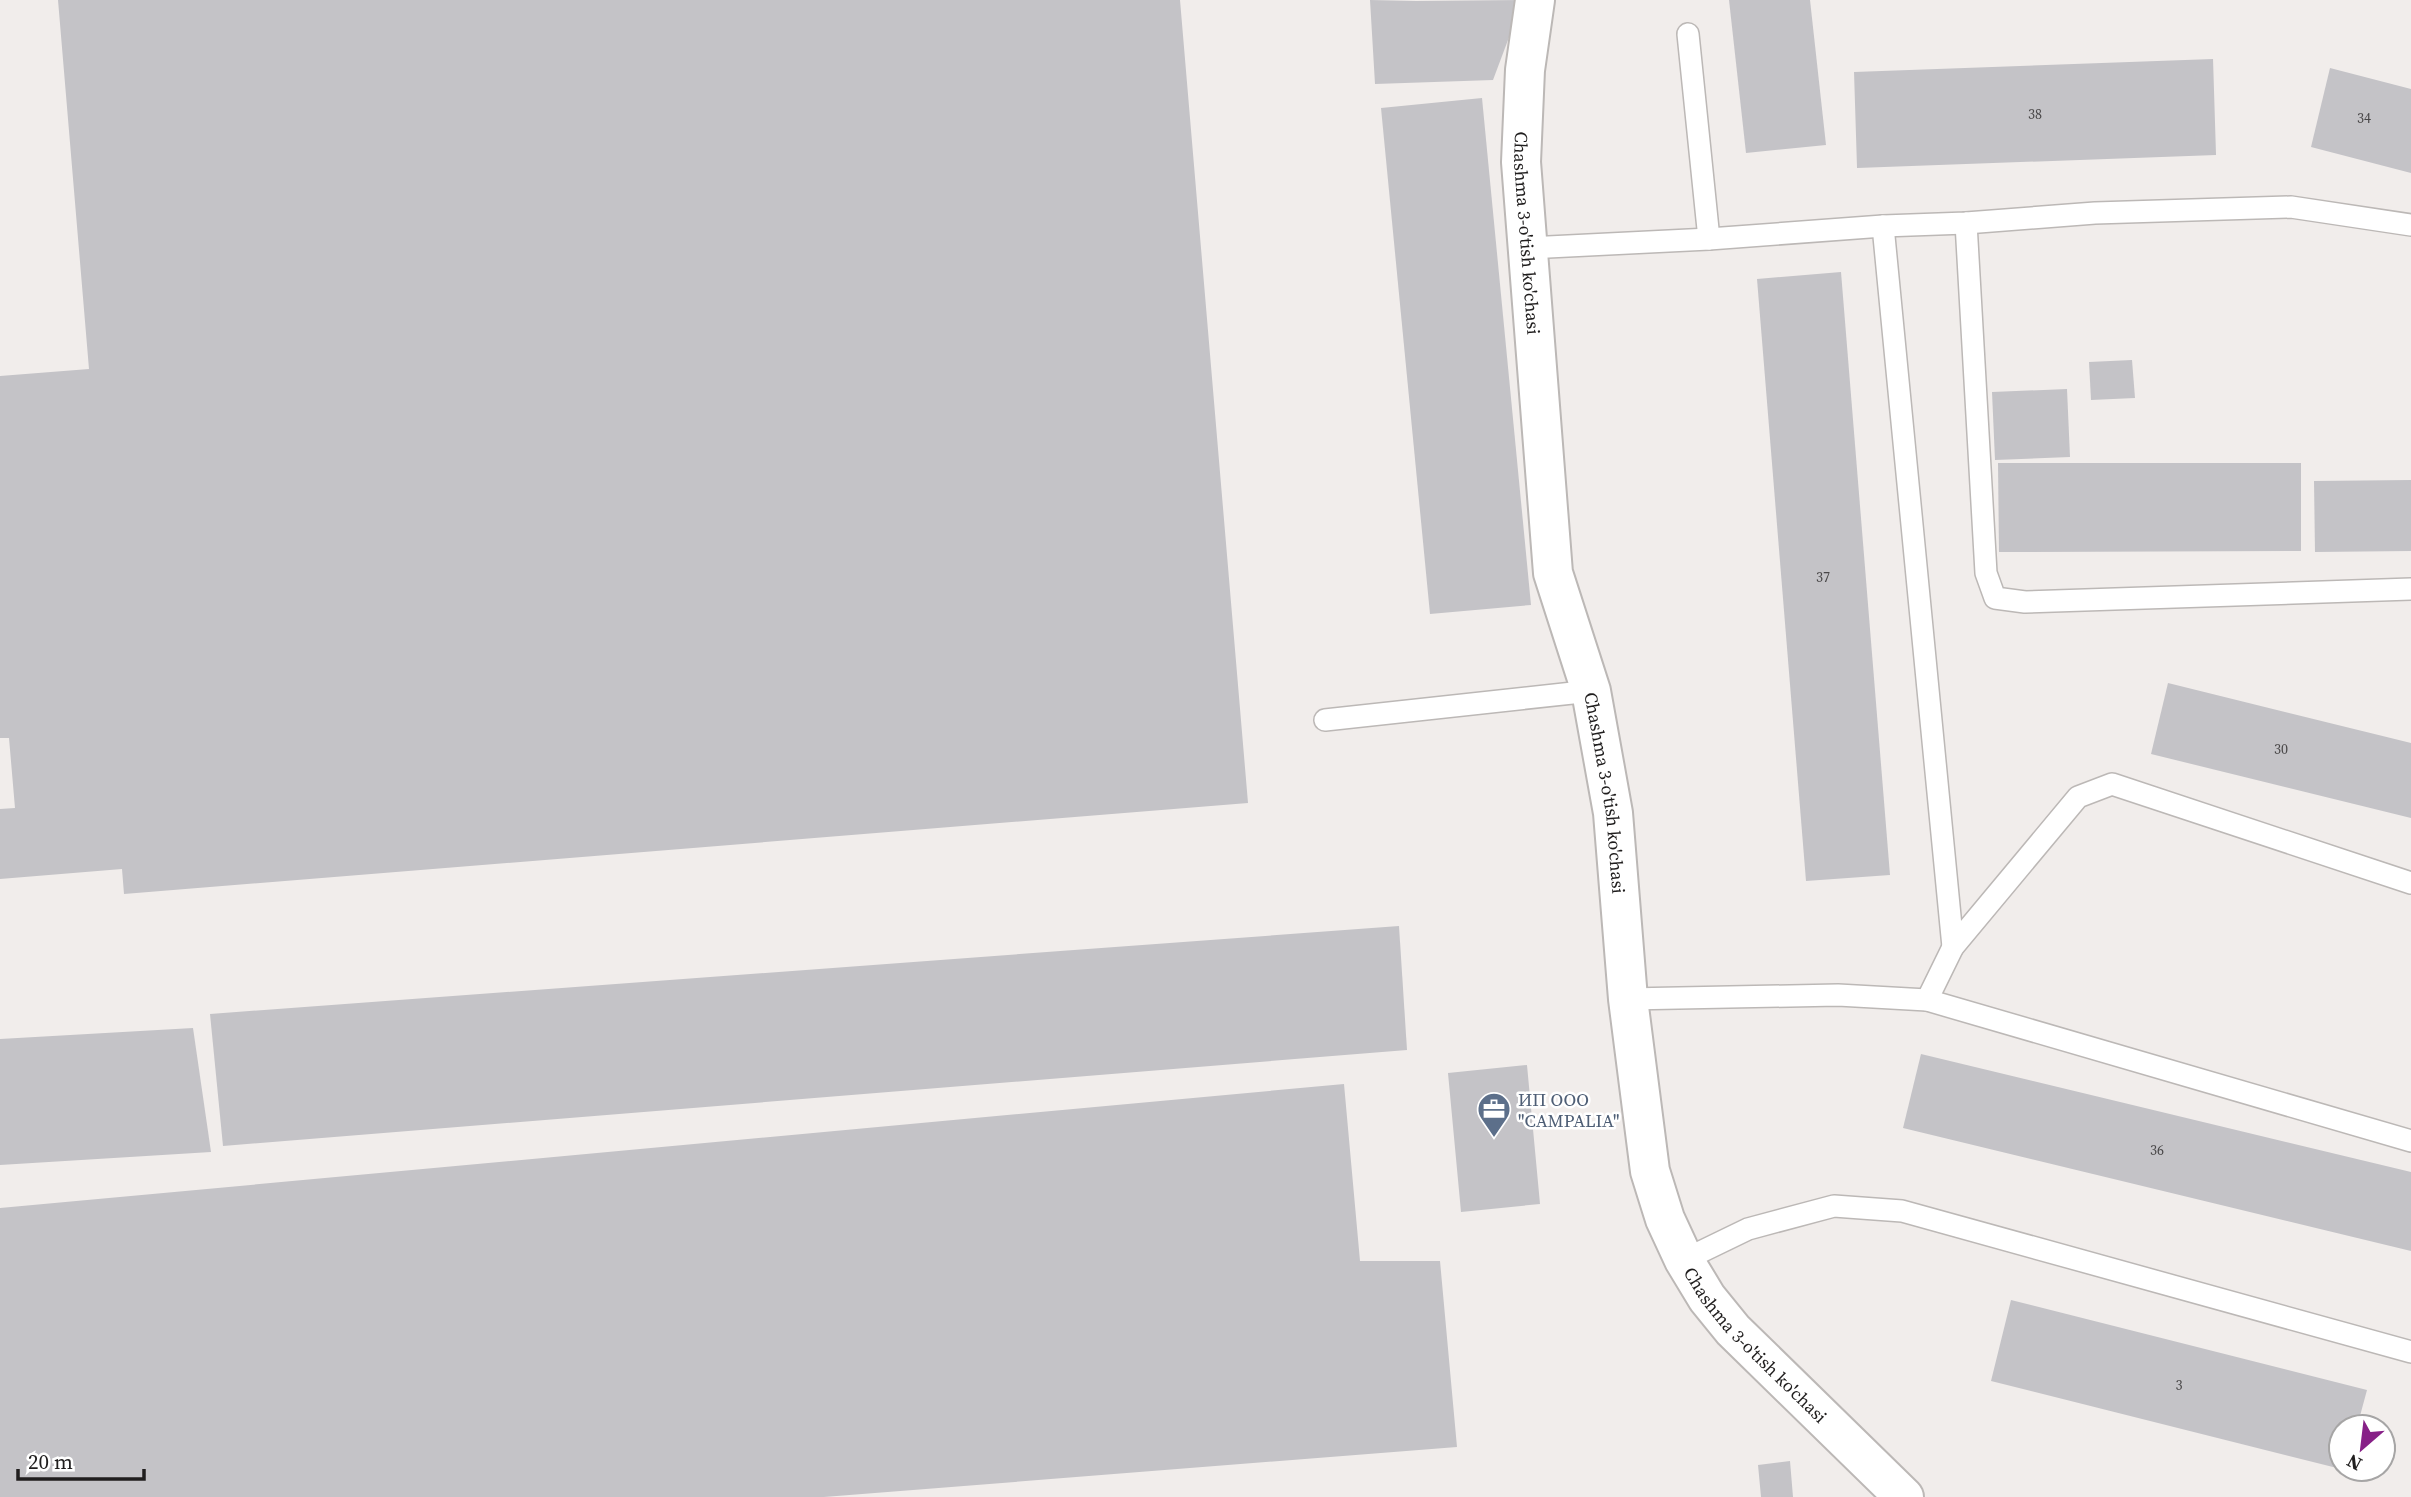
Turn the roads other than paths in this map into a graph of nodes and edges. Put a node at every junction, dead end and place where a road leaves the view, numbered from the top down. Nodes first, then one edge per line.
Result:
1 (1535, 0) edge
2 (1688, 34) dead end
3 (1966, 223) junction
4 (2411, 225) edge
5 (1883, 226) junction
6 (1709, 239) junction
7 (1528, 248) junction
8 (2411, 589) edge
9 (1591, 691) junction
10 (1325, 720) dead end
11 (2411, 883) edge
12 (1954, 947) junction
13 (1628, 999) junction
14 (1927, 1000) junction
15 (2411, 1141) edge
16 (1684, 1260) junction
17 (2411, 1352) edge
18 (1904, 1497) edge

1 - 7 street, Chashma 3-o'tish ko'chasi
2 - 6 lane
3 - 4 lane
3 - 5 lane
3 - 8 lane
5 - 6 lane
5 - 12 lane
6 - 7 lane
7 - 9 street, Chashma 3-o'tish ko'chasi
9 - 10 lane
9 - 13 street, Chashma 3-o'tish ko'chasi
11 - 12 lane
12 - 14 lane
13 - 14 lane
13 - 16 street, Chashma 3-o'tish ko'chasi
14 - 15 lane
16 - 17 lane
16 - 18 street, Chashma 3-o'tish ko'chasi

